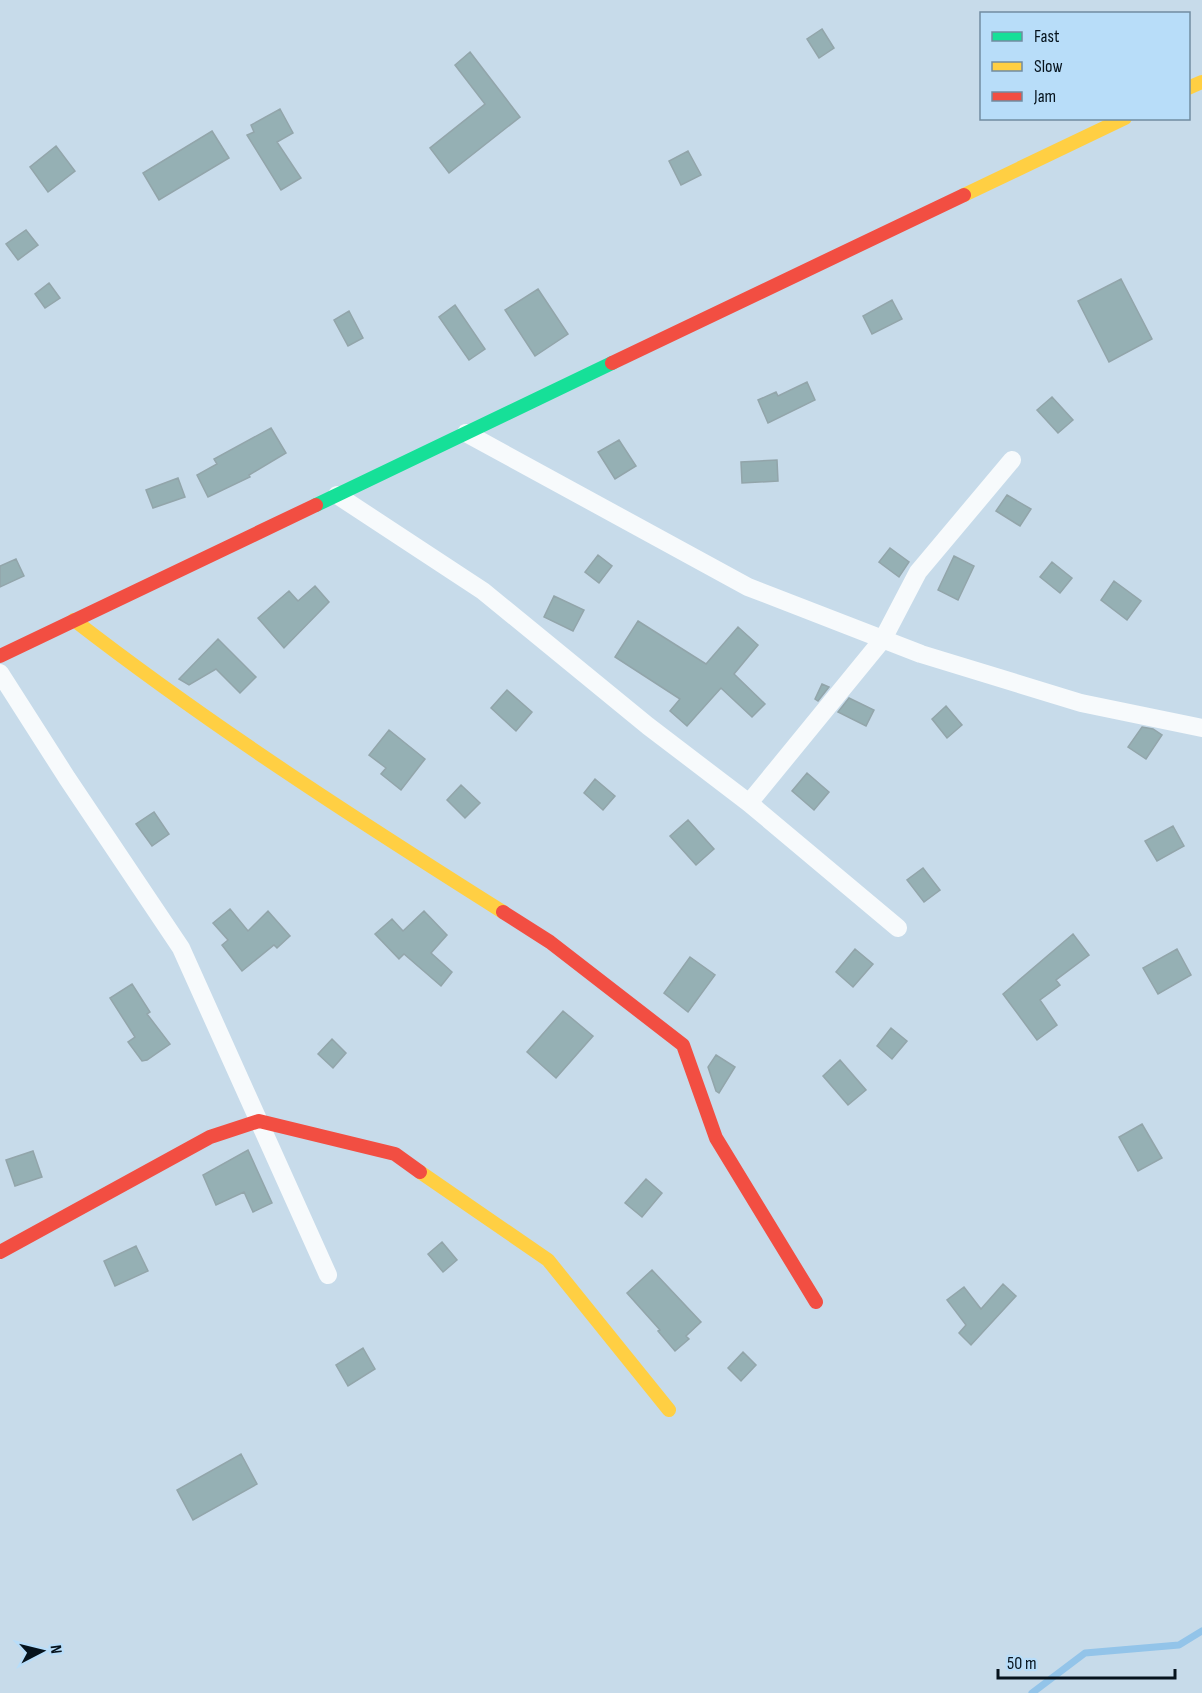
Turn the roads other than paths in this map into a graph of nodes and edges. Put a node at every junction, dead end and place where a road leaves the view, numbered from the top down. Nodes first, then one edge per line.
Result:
1 (1121, 120) edge
2 (466, 433) junction
3 (1012, 460) dead end
4 (337, 495) junction
5 (74, 620) junction
6 (883, 639) junction
7 (0, 656) edge
8 (0, 673) edge
9 (1202, 728) edge
10 (749, 803) junction
11 (898, 928) dead end
12 (259, 1121) junction
13 (0, 1252) edge
14 (328, 1275) dead end
15 (816, 1302) dead end
16 (669, 1410) dead end

1 - 2 street
2 - 4 street
2 - 6 street
3 - 6 street
4 - 5 street
4 - 10 street
5 - 7 street
5 - 15 street
6 - 9 street
6 - 10 street
8 - 12 street
10 - 11 street
12 - 13 street
12 - 14 street
12 - 16 street

